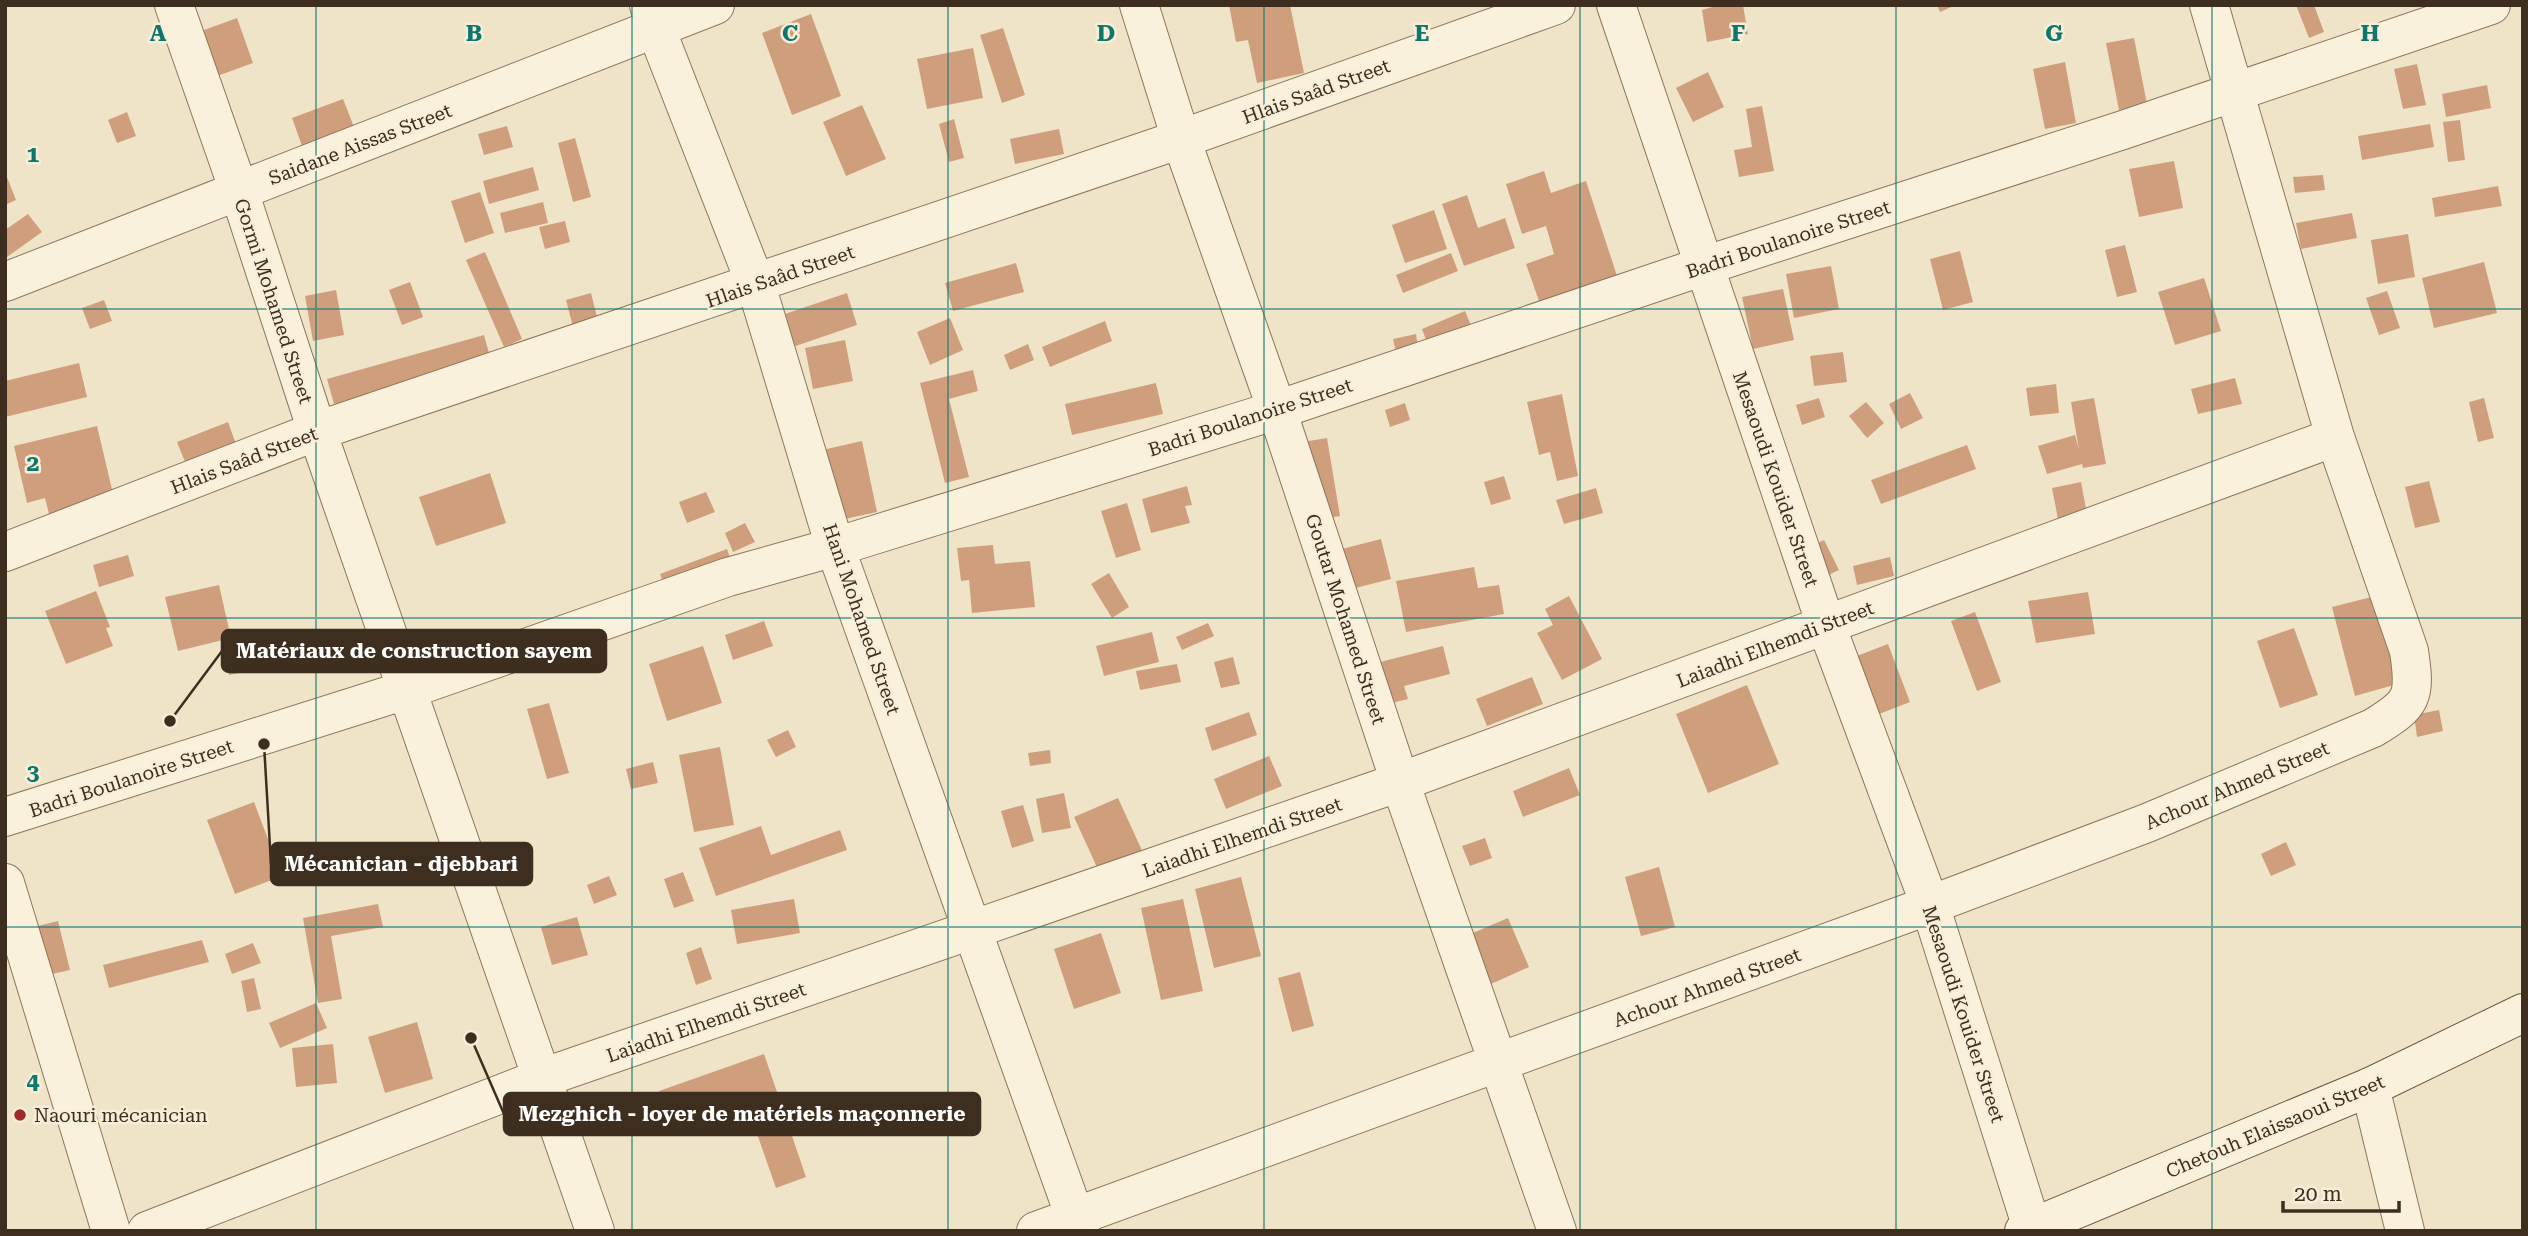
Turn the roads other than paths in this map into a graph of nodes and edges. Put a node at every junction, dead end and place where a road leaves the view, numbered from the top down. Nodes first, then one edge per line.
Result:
1 (174, 5) edge
2 (715, 5) edge
3 (1139, 5) edge
4 (1556, 5) edge
5 (1616, 5) edge
6 (2209, 5) edge
7 (2491, 5) edge
8 (653, 17) edge
9 (2234, 93) junction
10 (1181, 139) junction
11 (239, 191) junction
12 (1704, 266) junction
13 (5, 282) edge
14 (756, 285) junction
15 (1277, 410) junction
16 (317, 431) junction
17 (2335, 437) junction
18 (835, 547) junction
19 (5, 552) edge
20 (1826, 625) junction
21 (406, 690) junction
22 (1400, 782) junction
23 (5, 817) edge
24 (5, 883) edge
25 (1930, 905) junction
26 (973, 931) junction
27 (2523, 1013) edge
28 (1499, 1063) junction
29 (542, 1078) junction
30 (2370, 1087) junction
31 (1078, 1223) edge
32 (2030, 1230) edge
33 (111, 1231) edge
34 (147, 1231) edge
35 (595, 1231) edge
36 (1036, 1231) edge
37 (1557, 1231) edge
38 (2405, 1231) edge

1 - 11 street, Gormi Mohamed Street
2 - 8 street, Saidane Aissas Street
3 - 10 street, Goutar Mohamed Street
4 - 10 street, Hlais Saâd Street
5 - 12 street, Mesaoudi Kouider Street
6 - 9 street, Achour Ahmed Street
7 - 9 street, Badri Boulanoire Street
8 - 11 street, Saidane Aissas Street
8 - 14 street, Hani Mohamed Street
9 - 12 street, Badri Boulanoire Street
9 - 17 street, Achour Ahmed Street
10 - 14 street, Hlais Saâd Street
10 - 15 street, Goutar Mohamed Street
11 - 13 street, Saidane Aissas Street
11 - 16 street, Gormi Mohamed Street
12 - 15 street, Badri Boulanoire Street
12 - 20 street, Mesaoudi Kouider Street
14 - 16 street, Hlais Saâd Street
14 - 18 street, Hani Mohamed Street
15 - 18 street, Badri Boulanoire Street
15 - 22 street, Goutar Mohamed Street
16 - 19 street, Hlais Saâd Street
16 - 21 street, Gormi Mohamed Street
17 - 20 street, Laiadhi Elhemdi Street
17 - 25 street, Achour Ahmed Street
18 - 21 street, Badri Boulanoire Street
18 - 26 street, Hani Mohamed Street
20 - 22 street, Laiadhi Elhemdi Street
20 - 25 street, Mesaoudi Kouider Street
21 - 23 street, Badri Boulanoire Street
21 - 29 street, Gormi Mohamed Street
22 - 26 street, Laiadhi Elhemdi Street
22 - 28 street, Goutar Mohamed Street
24 - 33 street
25 - 28 street, Achour Ahmed Street
25 - 32 street, Mesaoudi Kouider Street
26 - 29 street, Laiadhi Elhemdi Street
26 - 31 street, Hani Mohamed Street
27 - 30 street, Chetouh Elaissaoui Street
28 - 31 street, Achour Ahmed Street
28 - 37 street, Goutar Mohamed Street
29 - 34 street, Laiadhi Elhemdi Street
29 - 35 street, Gormi Mohamed Street
30 - 32 street, Chetouh Elaissaoui Street
30 - 38 street
31 - 36 street, Achour Ahmed Street

